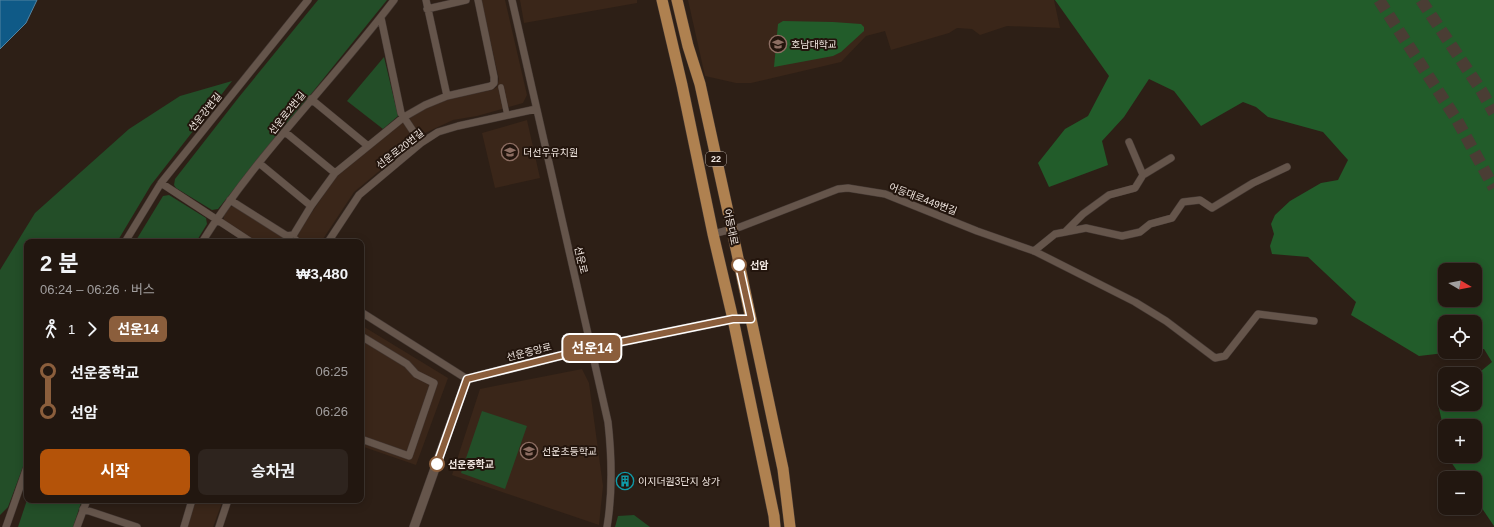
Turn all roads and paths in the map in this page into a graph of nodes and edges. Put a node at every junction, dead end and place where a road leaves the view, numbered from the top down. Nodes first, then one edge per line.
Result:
1 (308, 0) edge
2 (394, 0) edge
3 (426, 0) edge
4 (466, 0) edge
5 (478, 0) edge
6 (512, 0) edge
7 (662, 0) edge
8 (677, 0) edge
9 (427, 8) junction
10 (380, 18) junction
11 (501, 87) dead end
12 (447, 96) junction
13 (311, 99) junction
14 (536, 109) junction
15 (507, 115) junction
16 (404, 117) junction
17 (285, 132) junction
18 (1129, 142) dead end
19 (420, 143) junction
20 (368, 146) junction
21 (1171, 158) dead end
22 (259, 163) junction
23 (1287, 167) dead end
24 (335, 173) junction
25 (1143, 174) junction
26 (161, 182) junction
27 (230, 200) junction
28 (311, 206) junction
29 (216, 220) junction
30 (732, 230) junction
31 (1065, 232) junction
32 (713, 234) junction
33 (128, 239) edge
34 (204, 239) edge
35 (246, 239) edge
36 (330, 239) edge
37 (1034, 251) junction
38 (364, 314) edge
39 (733, 319) junction
40 (751, 319) junction
41 (1314, 321) dead end
42 (364, 338) edge
43 (591, 348) junction
44 (467, 379) junction
45 (364, 440) edge
46 (24, 476) edge
47 (86, 503) edge
48 (191, 503) edge
49 (227, 503) edge
50 (83, 509) junction
51 (6, 527) edge
52 (77, 527) edge
53 (137, 527) edge
54 (184, 527) edge
55 (219, 527) edge
56 (414, 527) edge
57 (607, 527) edge
58 (775, 527) edge
59 (790, 527) edge

1 - 26 street, 선운강변길
2 - 10 street, 선운로2번길
3 - 9 street
4 - 9 street
5 - 12 street
6 - 14 street, 선운로
7 - 32 main road, 어등대로 / 22
8 - 30 main road, 어등대로 / 22
9 - 12 street
10 - 13 street, 선운로2번길
10 - 16 street
11 - 15 street
12 - 16 street
13 - 17 street, 선운로2번길
13 - 20 street
14 - 15 street, 선운로20번길
14 - 43 street, 선운로
15 - 19 street, 선운로20번길
16 - 19 street
16 - 20 street
17 - 22 street, 선운로2번길
17 - 24 street
18 - 25 street
19 - 36 street, 선운로20번길
20 - 24 street
21 - 25 street
22 - 27 street, 선운로2번길
22 - 28 street
23 - 31 street
24 - 28 street
25 - 31 street
26 - 29 street
26 - 33 street, 선운강변길
27 - 28 street
27 - 29 street, 선운로2번길
29 - 34 street, 선운로2번길
29 - 35 street
30 - 32 street, 어등대로449번길
30 - 37 street, 어등대로449번길
30 - 40 main road, 어등대로 / 22
31 - 37 street
32 - 39 main road, 어등대로 / 22
37 - 41 street, 어등대로449번길
38 - 44 street
39 - 40 street, 선운중앙로
39 - 43 street, 선운중앙로
39 - 58 main road, 어등대로 / 22
40 - 59 main road, 어등대로 / 22
42 - 45 street
43 - 44 street, 선운중앙로
43 - 57 street, 선운로
44 - 56 street
46 - 51 street
47 - 50 street
48 - 54 street
49 - 55 street
50 - 52 street
50 - 53 street

